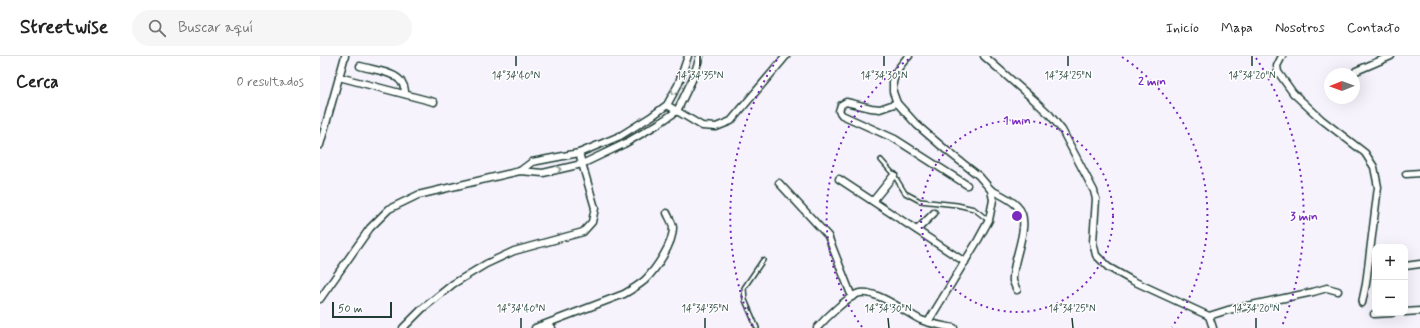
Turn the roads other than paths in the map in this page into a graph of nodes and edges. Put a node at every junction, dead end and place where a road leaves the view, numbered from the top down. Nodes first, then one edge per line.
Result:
1 (345, 56) edge
2 (688, 56) edge
3 (700, 56) edge
4 (786, 56) edge
5 (909, 56) edge
6 (984, 56) edge
7 (1282, 56) edge
8 (1391, 56) edge
9 (360, 66) dead end
10 (1360, 69) edge
11 (339, 77) junction
12 (405, 94) junction
13 (434, 102) dead end
14 (897, 103) junction
15 (667, 105) junction
16 (677, 111) junction
17 (320, 145) edge
18 (579, 153) junction
19 (881, 160) dead end
20 (582, 164) junction
21 (520, 171) junction
22 (1420, 173) edge
23 (1406, 174) dead end
24 (894, 175) junction
25 (839, 179) dead end
26 (779, 183) dead end
27 (967, 184) dead end
28 (991, 190) junction
29 (872, 201) junction
30 (667, 213) dead end
31 (934, 213) dead end
32 (989, 220) junction
33 (917, 230) junction
34 (763, 260) dead end
35 (965, 262) junction
36 (1420, 264) edge
37 (1408, 266) edge
38 (1016, 290) dead end
39 (1338, 291) dead end
40 (852, 297) junction
41 (320, 299) edge
42 (1362, 303) dead end
43 (1420, 311) edge
44 (1408, 312) edge
45 (1209, 316) junction
46 (928, 322) junction
47 (538, 327) edge
48 (403, 328) edge
49 (552, 328) edge
50 (757, 328) edge
51 (817, 328) edge
52 (954, 328) edge
53 (1213, 328) edge

1 - 11 street
2 -> 15 street
3 - 16 street
4 - 16 street
5 - 14 street
6 - 45 street
7 - 42 street
8 - 10 street
9 - 12 street
11 - 12 street
11 - 17 street
12 - 13 street
14 - 27 street
14 - 28 street
15 - 16 street
15 - 18 street
16 - 20 street
18 - 20 street
18 - 21 street
19 - 24 lane
21 -> 20 street
20 - 48 street
21 - 41 street
22 - 23 street
24 - 29 street
24 - 32 lane
25 - 29 street
26 - 40 street
28 - 32 street
28 - 38 street
29 - 33 street
30 - 47 street
31 - 33 street
32 - 35 street
33 - 35 street
34 - 50 lane
35 - 46 street
36 - 37 street
39 - 45 street
40 - 46 street
40 - 51 street
43 - 44 street
45 - 53 street
46 - 52 street
47 - 49 street

